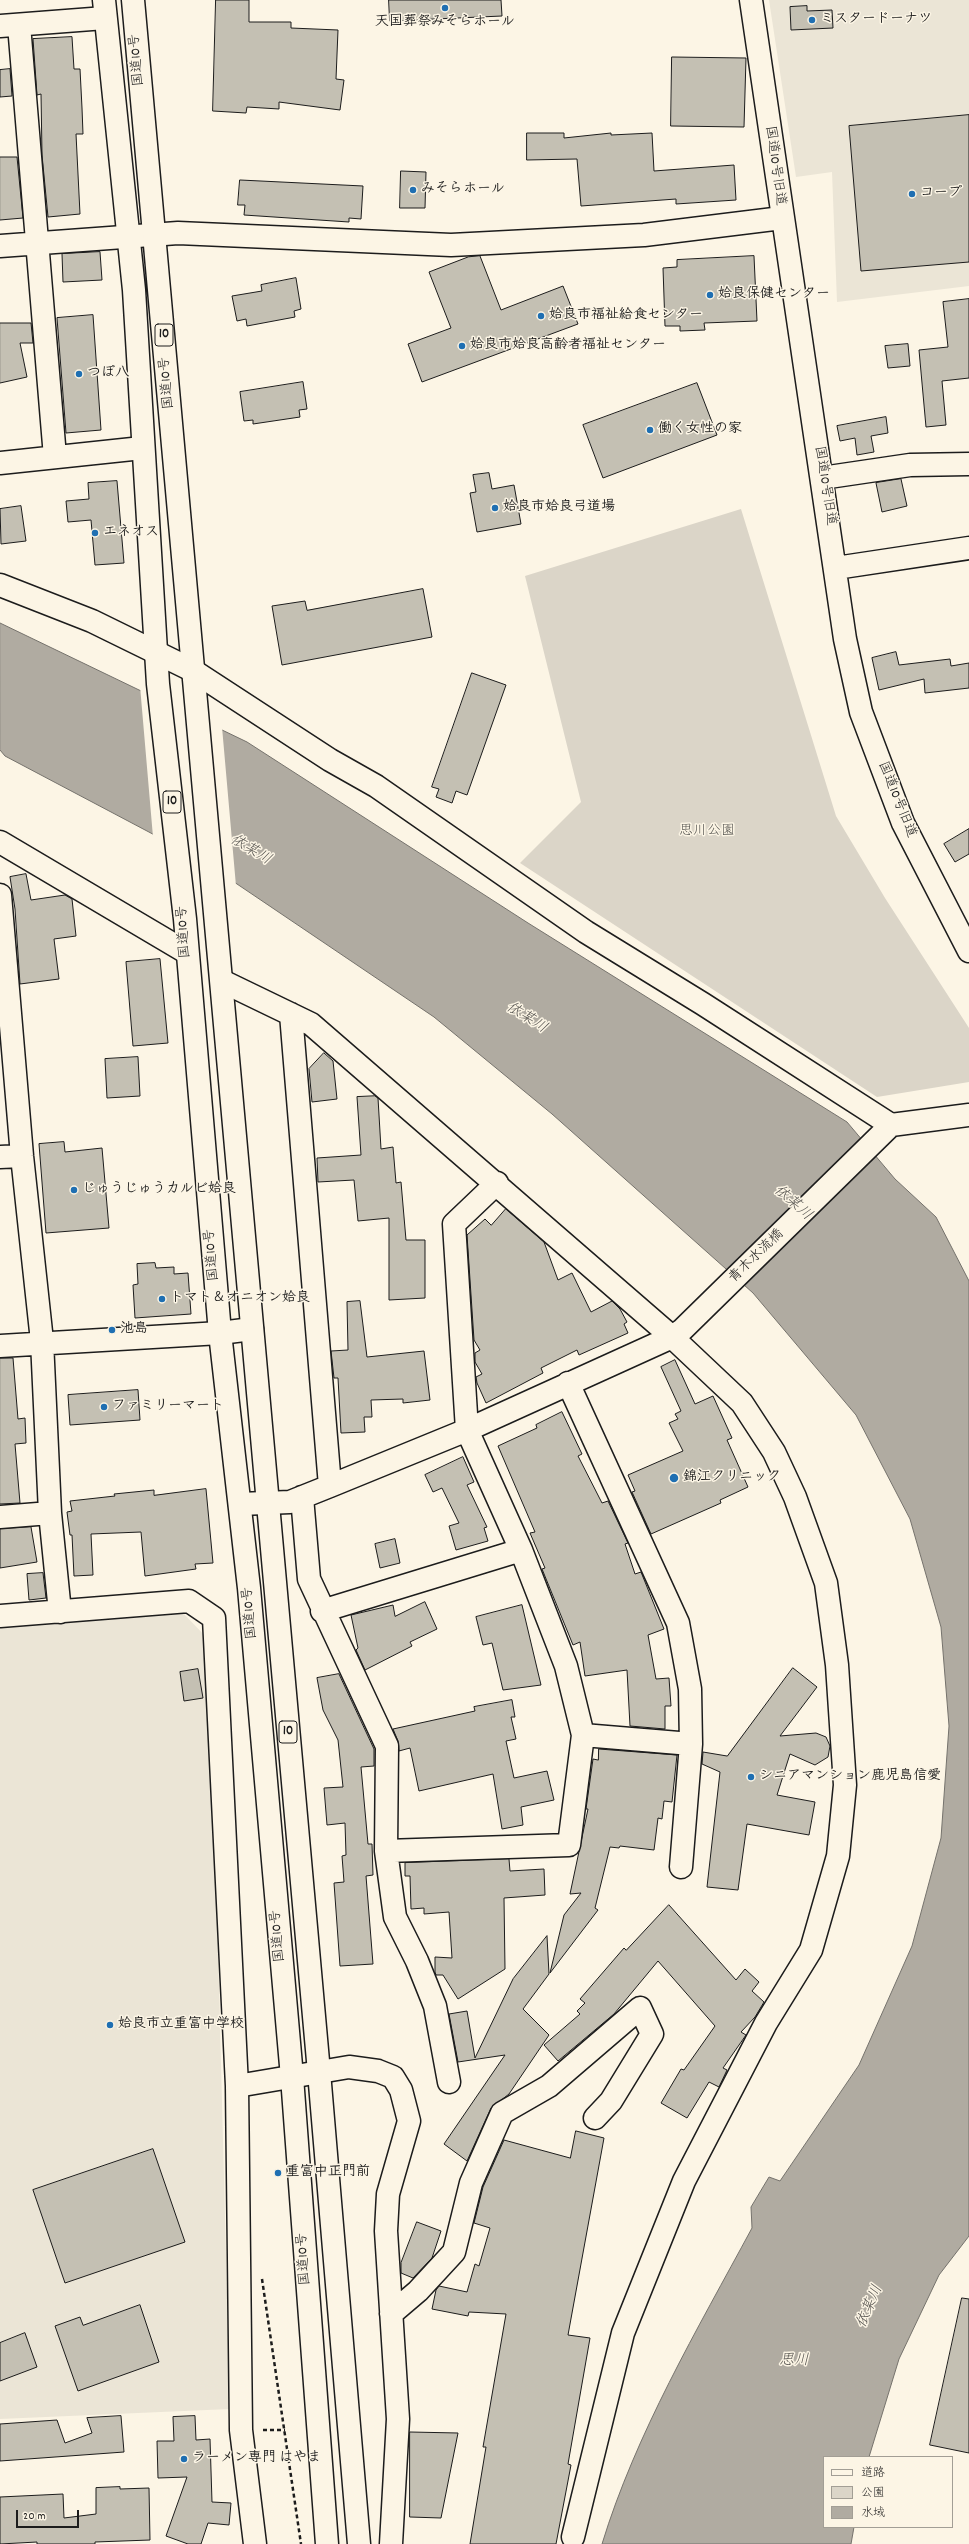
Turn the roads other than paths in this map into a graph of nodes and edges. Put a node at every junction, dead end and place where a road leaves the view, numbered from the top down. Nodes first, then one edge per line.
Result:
1 (133, 0) edge
2 (751, 0) edge
3 (104, 9) edge
4 (10, 26) edge
5 (782, 218) junction
6 (153, 235) junction
7 (128, 236) junction
8 (38, 242) junction
9 (0, 246) edge
10 (142, 448) junction
11 (55, 457) junction
12 (0, 463) edge
13 (969, 464) edge
14 (822, 478) junction
15 (969, 548) edge
16 (836, 568) junction
17 (0, 585) edge
18 (156, 650) junction
19 (192, 670) junction
20 (0, 842) edge
21 (0, 895) edge
22 (969, 951) edge
23 (186, 952) junction
24 (222, 981) junction
25 (3, 984) edge
26 (291, 1014) junction
27 (969, 1115) edge
28 (887, 1129) junction
29 (22, 1156) junction
30 (0, 1157) edge
31 (497, 1183) junction
32 (252, 1329) junction
33 (220, 1333) junction
34 (677, 1333) junction
35 (42, 1342) junction
36 (0, 1346) edge
37 (568, 1383) junction
38 (467, 1430) junction
39 (330, 1486) junction
40 (302, 1497) junction
41 (267, 1502) junction
42 (240, 1504) junction
43 (50, 1513) junction
44 (0, 1517) edge
45 (521, 1550) junction
46 (322, 1611) junction
47 (60, 1612) junction
48 (0, 1616) edge
49 (583, 1735) junction
50 (691, 1744) junction
51 (386, 1851) junction
52 (681, 1867) dead end
53 (319, 2072) junction
54 (292, 2077) junction
55 (449, 2082) dead end
56 (238, 2086) junction
57 (595, 2118) dead end
58 (391, 2314) junction
59 (573, 2537) dead end
60 (255, 2544) edge
61 (327, 2544) edge
62 (359, 2544) edge
63 (391, 2544) edge

1 - 6 main road, 国道10号 / 10
2 - 5 main road, 国道10号旧道
3 - 4 main road
3 - 7 main road, 国道10号 / 10
4 - 8 main road
5 - 6 main road
5 - 14 main road, 国道10号旧道
6 - 7 main road
6 - 19 main road, 国道10号 / 10
7 - 8 main road
7 - 10 main road, 国道10号 / 10
8 - 9 main road
8 - 11 main road
10 - 11 main road
10 - 18 main road, 国道10号 / 10
11 - 12 main road
13 - 14 main road
14 - 16 main road, 国道10号旧道
15 - 16 main road
16 - 22 main road, 国道10号旧道
17 - 18 main road
18 - 19 main road
18 - 23 main road, 国道10号 / 10
19 - 24 main road, 国道10号 / 10
19 - 28 main road
20 - 23 main road
21 - 25 main road
23 - 33 main road, 国道10号 / 10
24 - 26 main road
24 - 32 main road, 国道10号 / 10
25 - 29 main road
26 - 31 main road
26 - 39 main road
27 - 28 main road
28 - 34 main road, 青木水流橋
29 - 30 main road
29 - 35 main road
31 - 34 main road
31 - 38 main road
32 - 33 main road
32 - 41 main road, 国道10号 / 10
33 - 35 main road
33 - 42 main road, 国道10号 / 10
34 - 37 main road, 青木水流橋
34 - 59 main road
35 - 36 main road
35 - 43 main road
37 - 38 main road, 青木水流橋
37 - 50 main road
38 - 39 main road, 青木水流橋
38 - 45 main road
39 - 40 main road, 青木水流橋
40 - 41 main road, 青木水流橋
40 - 46 main road
41 - 42 main road, 青木水流橋
41 - 53 main road, 国道10号 / 10
42 - 54 main road, 国道10号 / 10
43 - 44 main road
43 - 47 main road
45 - 46 main road
45 - 49 main road
46 - 51 main road
47 - 48 main road
47 - 56 main road
49 - 50 main road
49 - 51 main road
50 - 52 main road
51 - 55 main road
53 - 54 main road
53 - 58 main road
53 - 62 main road, 国道10号 / 10
54 - 56 main road
54 - 61 main road, 国道10号 / 10
56 - 60 main road
57 - 58 main road
58 - 63 main road

